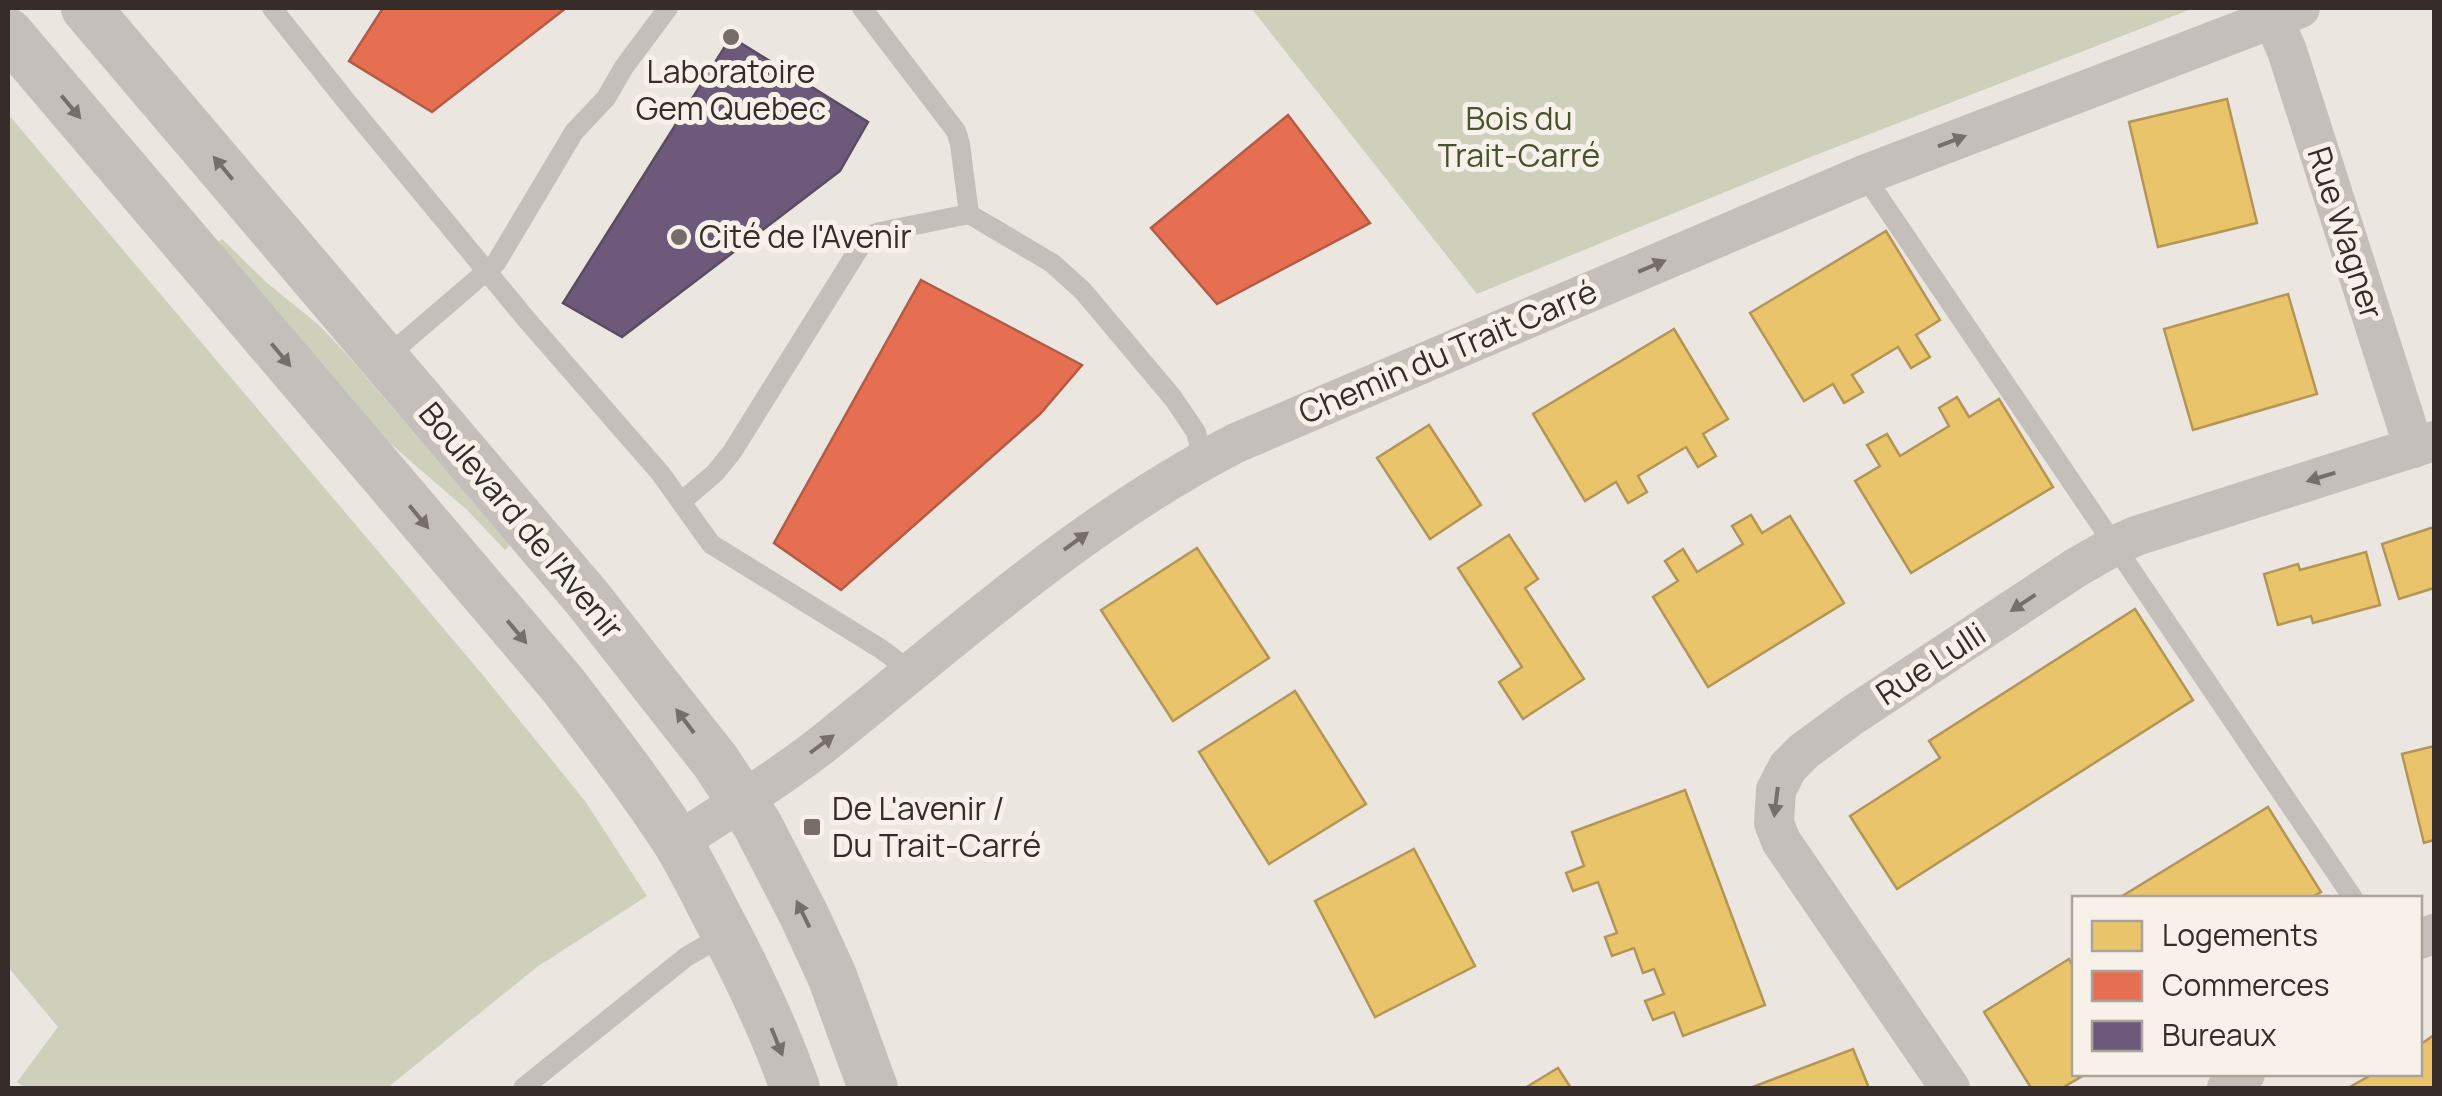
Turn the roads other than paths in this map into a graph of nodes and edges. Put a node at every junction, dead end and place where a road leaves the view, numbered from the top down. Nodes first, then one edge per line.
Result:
1 (86, 8) edge
2 (668, 8) edge
3 (862, 8) edge
4 (279, 10) edge
5 (2287, 13) edge
6 (8, 33) edge
7 (1864, 174) junction
8 (969, 214) junction
9 (488, 272) junction
10 (384, 359) junction
11 (2424, 445) edge
12 (1203, 460) junction
13 (681, 502) junction
14 (2114, 546) junction
15 (912, 672) junction
16 (742, 800) junction
17 (678, 842) junction
18 (2352, 896) edge
19 (727, 932) junction
20 (524, 1088) edge
21 (795, 1088) edge
22 (873, 1088) edge
23 (1950, 1088) edge

10 -> 1 street, Boulevard de l'Avenir
2 - 9 lane
3 - 8 lane
4 - 9 lane
7 -> 5 street, Chemin du Trait Carré
5 - 11 street, Rue Wagner
6 -> 17 street
12 -> 7 street, Chemin du Trait Carré
7 - 14 lane
8 - 12 lane
8 - 13 lane
9 - 10 lane
9 - 13 lane
16 -> 10 street, Boulevard de l'Avenir
11 -> 14 street, Rue Lulli
15 -> 12 street, Chemin du Trait Carré
13 - 15 lane
14 - 18 lane
14 -> 23 street, Rue Lulli
16 -> 15 street, Chemin du Trait Carré
16 - 17 street, Chemin du Trait Carré
22 -> 16 street, Boulevard de l'Avenir
17 - 19 street
19 - 20 lane
19 -> 21 street

